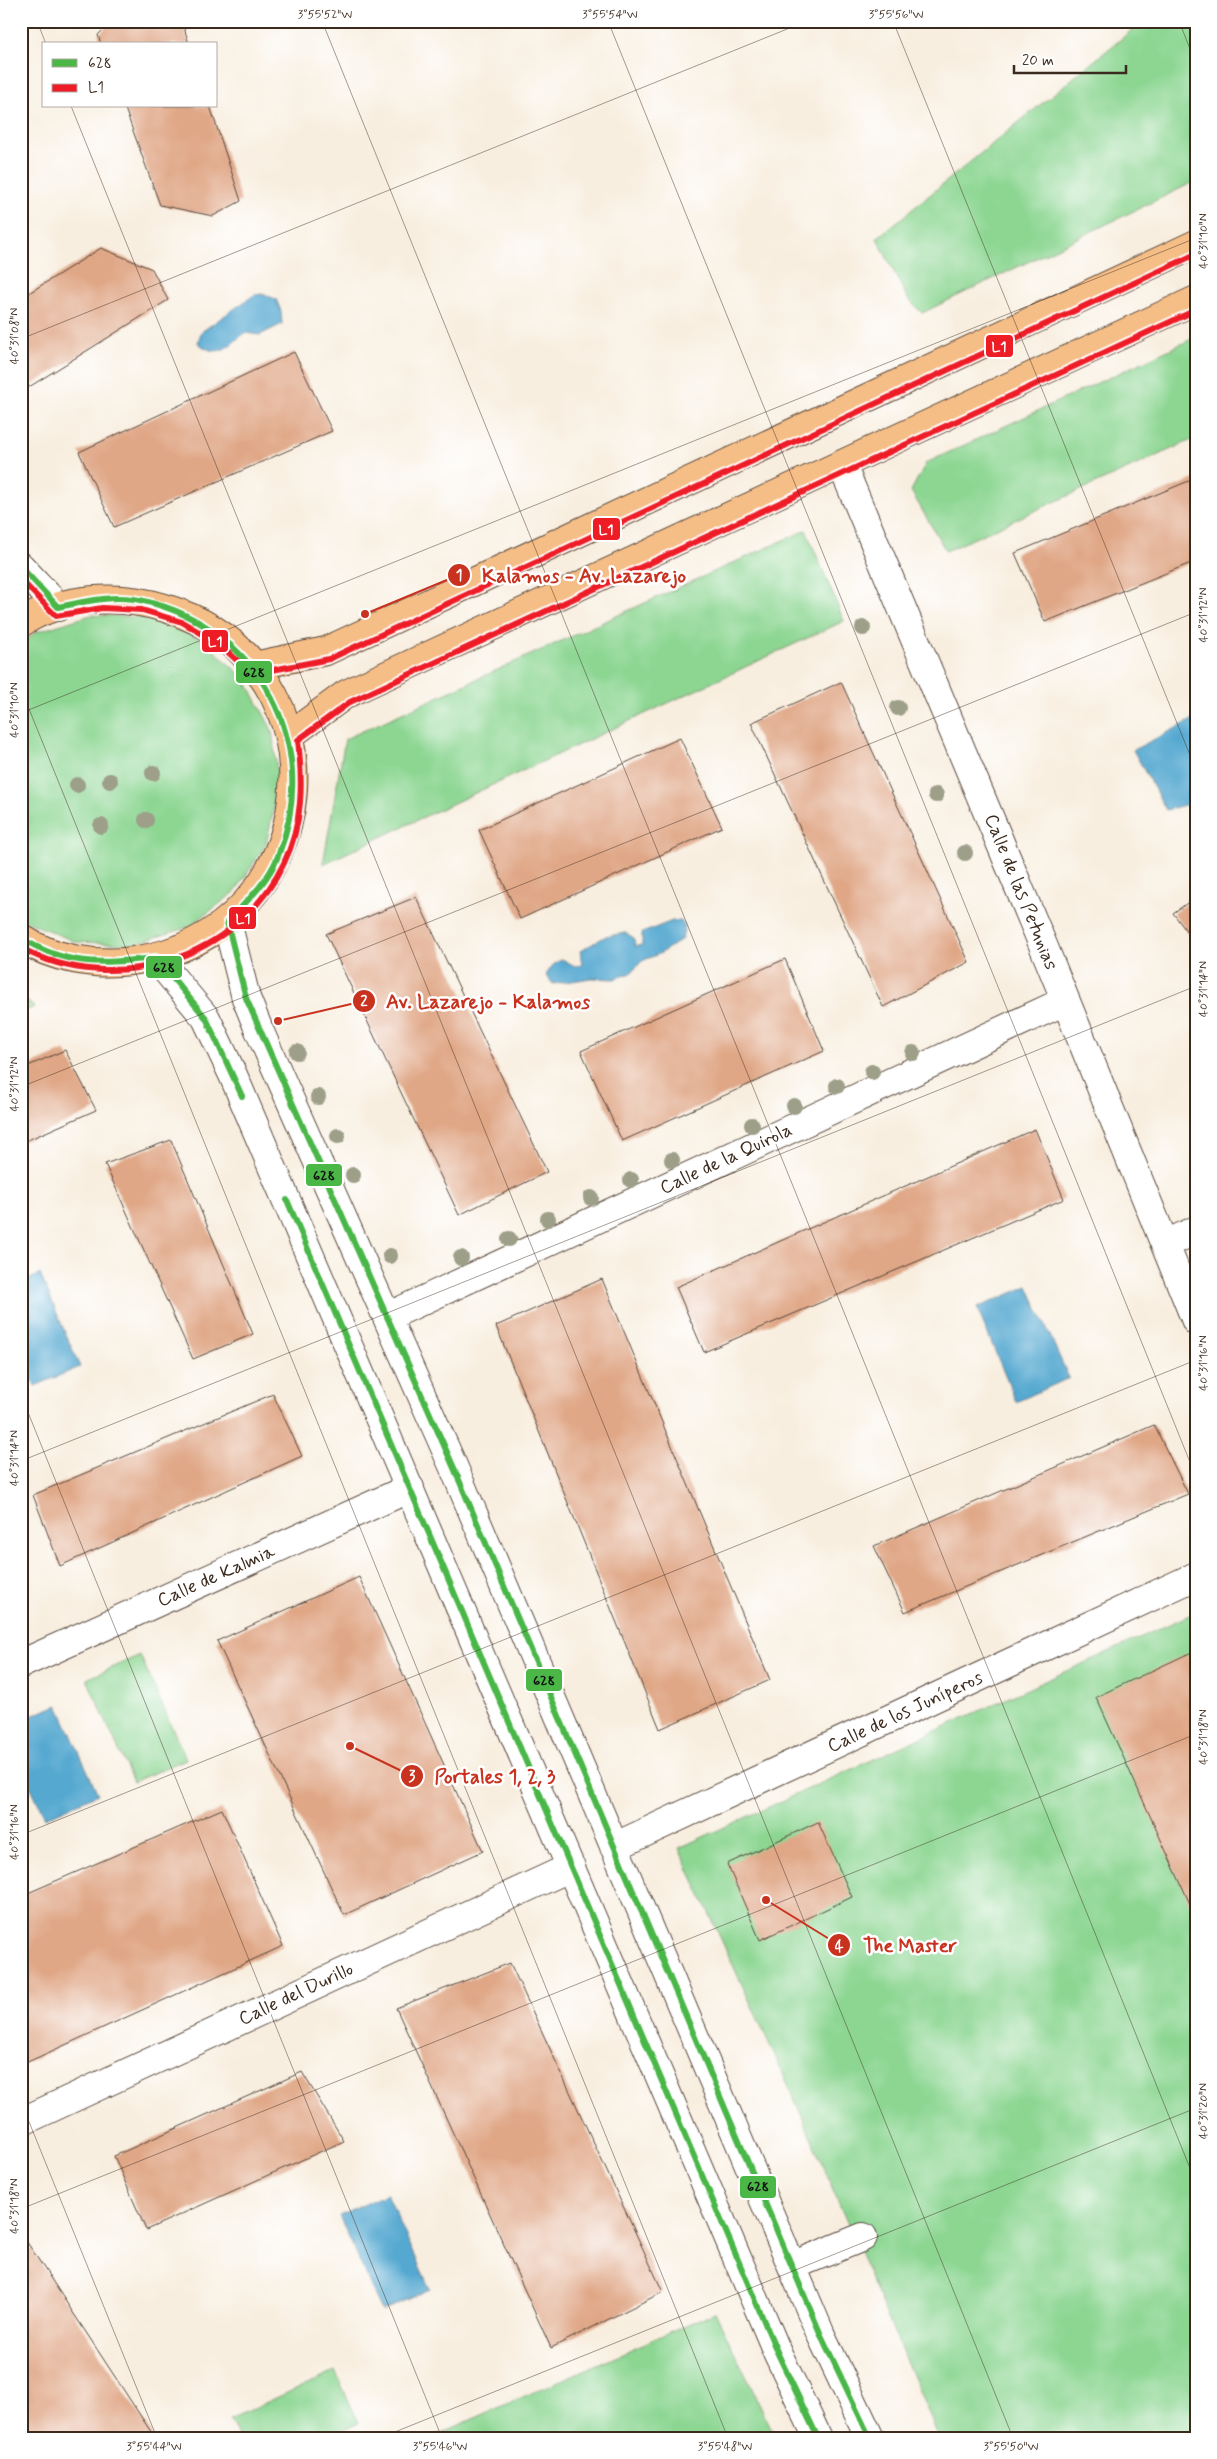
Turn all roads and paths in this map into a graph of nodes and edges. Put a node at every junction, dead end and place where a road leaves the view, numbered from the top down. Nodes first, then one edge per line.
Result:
1 (1196, 244) edge
2 (1196, 300) edge
3 (842, 465) junction
4 (21, 568) edge
5 (58, 607) junction
6 (21, 623) edge
7 (254, 666) junction
8 (289, 736) junction
9 (227, 922) junction
10 (21, 938) edge
11 (156, 958) junction
12 (1065, 1001) junction
13 (1196, 1230) edge
14 (1166, 1244) junction
15 (387, 1317) junction
16 (1196, 1321) edge
17 (410, 1488) junction
18 (1196, 1576) edge
19 (21, 1664) edge
20 (614, 1847) junction
21 (570, 1866) junction
22 (21, 2122) edge
23 (863, 2237) dead end
24 (792, 2266) junction
25 (818, 2438) edge
26 (870, 2438) edge

1 - 7 main road
2 - 3 main road
3 - 8 main road
3 - 12 street, Calle de las Petunias
4 - 5 street
5 - 6 main road
5 - 7 main road
7 - 8 main road
8 - 9 main road
9 - 11 main road
9 - 15 street
10 - 11 main road
11 - 17 street
12 - 14 street, Calle de las Petunias
12 - 15 street, Calle de la Quirola
13 - 14 street
14 - 16 street, Calle de las Petunias
15 - 20 street
17 - 19 street, Calle de Kalmia
17 - 21 street
18 - 20 street, Calle de los Juníperos
20 - 24 street
21 - 22 street, Calle del Durillo
21 - 25 street
23 - 24 street
24 - 26 street

